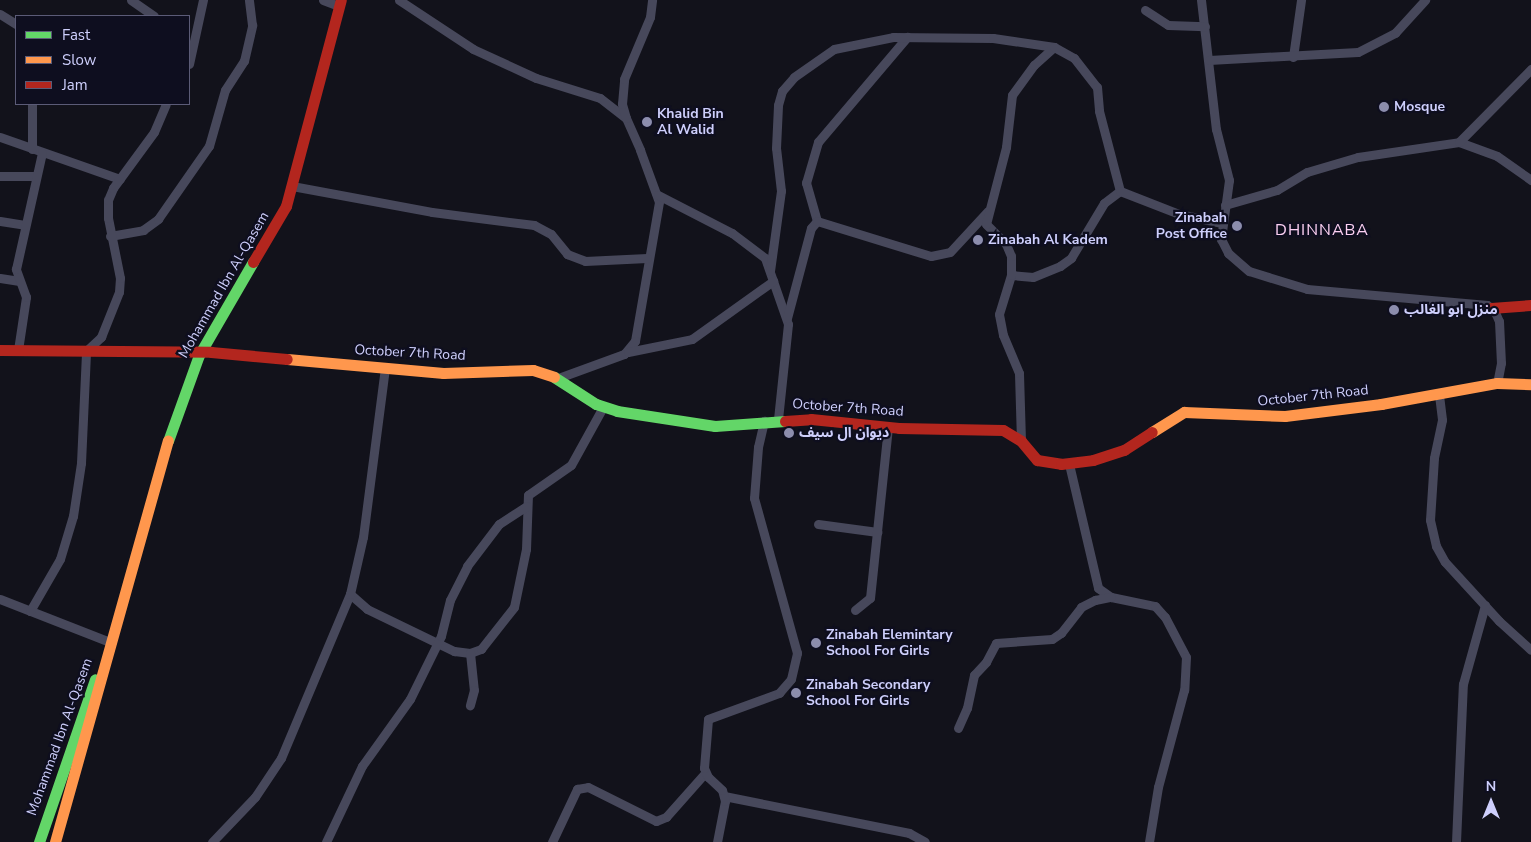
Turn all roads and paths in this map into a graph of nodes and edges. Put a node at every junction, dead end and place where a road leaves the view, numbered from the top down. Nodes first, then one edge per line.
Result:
1 (131, 0) edge
2 (203, 0) edge
3 (249, 0) edge
4 (323, 0) edge
5 (399, 0) edge
6 (652, 0) edge
7 (1201, 0) edge
8 (1301, 0) edge
9 (1425, 0) edge
10 (340, 3) edge
11 (1144, 10) dead end
12 (0, 14) edge
13 (153, 15) edge
14 (15, 23) edge
15 (1205, 26) junction
16 (907, 37) junction
17 (1054, 47) junction
18 (1293, 57) junction
19 (190, 59) edge
20 (1209, 60) junction
21 (1531, 69) edge
22 (32, 105) edge
23 (166, 105) edge
24 (626, 118) junction
25 (0, 137) edge
26 (1459, 142) junction
27 (32, 149) junction
28 (42, 153) junction
29 (0, 176) edge
30 (36, 176) junction
31 (120, 179) junction
32 (1531, 180) edge
33 (292, 186) junction
34 (1120, 190) junction
35 (658, 195) junction
36 (1225, 205) junction
37 (990, 209) junction
38 (0, 221) edge
39 (816, 221) junction
40 (1222, 223) junction
41 (25, 225) junction
42 (110, 236) junction
43 (648, 258) junction
44 (770, 271) junction
45 (1011, 275) junction
46 (0, 278) edge
47 (18, 281) junction
48 (773, 281) junction
49 (1531, 305) edge
50 (1491, 308) junction
51 (787, 318) junction
52 (0, 350) edge
53 (18, 350) junction
54 (86, 351) junction
55 (200, 352) junction
56 (628, 352) junction
57 (385, 368) junction
58 (558, 378) junction
59 (1498, 383) junction
60 (1531, 384) edge
61 (1439, 395) junction
62 (603, 407) junction
63 (778, 419) junction
64 (764, 421) junction
65 (888, 427) junction
66 (1021, 441) junction
67 (1069, 464) junction
68 (527, 506) junction
69 (818, 524) dead end
70 (877, 532) junction
71 (350, 594) junction
72 (1111, 597) junction
73 (2, 600) edge
74 (1485, 605) junction
75 (0, 610) edge
76 (855, 610) dead end
77 (30, 611) junction
78 (110, 642) junction
79 (438, 642) junction
80 (1531, 650) edge
81 (470, 653) junction
82 (470, 705) dead end
83 (958, 728) dead end
84 (705, 773) junction
85 (724, 796) junction
86 (39, 842) edge
87 (55, 842) edge
88 (212, 842) edge
89 (326, 842) edge
90 (552, 842) edge
91 (716, 842) edge
92 (925, 842) edge
93 (1149, 842) edge
94 (1456, 842) edge

1 - 13 street
2 - 19 street
3 - 42 street
4 - 10 street
5 - 24 street
6 - 24 street
7 - 15 street
8 - 18 street
9 - 18 street
10 - 33 street, Mohammad Ibn Al-Qasem
11 - 15 street
12 - 14 street
15 - 20 street
16 - 17 street
16 - 39 street
16 - 44 street
17 - 34 street
17 - 37 street
18 - 20 street
20 - 36 street
21 - 26 street
22 - 27 street
23 - 31 street
24 - 35 street
25 - 27 street
26 - 32 street
26 - 36 street
27 - 28 street
28 - 30 street
28 - 31 street
29 - 30 street
30 - 41 street
31 - 42 street
33 - 43 street
33 - 55 street, Mohammad Ibn Al-Qasem
34 - 40 street
34 - 45 street
35 - 43 street
35 - 44 street
36 - 40 street
37 - 39 street
37 - 45 street
38 - 41 street
39 - 51 street
40 - 50 street
41 - 47 street
42 - 54 street
43 - 56 street
44 - 48 street
45 - 66 street
46 - 47 street
47 - 53 street
48 - 51 street
48 - 56 street
49 - 50 street
50 - 59 street
51 - 63 street
52 - 53 street, October 7th Road
53 - 54 street, October 7th Road
54 - 55 street, October 7th Road
54 - 77 street
55 - 57 street, October 7th Road
55 - 78 street, Mohammad Ibn Al-Qasem
56 - 58 street
57 - 58 street, October 7th Road
57 - 71 street
58 - 62 street, October 7th Road
59 - 60 street, October 7th Road
59 - 61 street, October 7th Road
61 - 67 street, October 7th Road
61 - 74 street
62 - 64 street, October 7th Road
62 - 68 street
63 - 64 street, October 7th Road
63 - 65 street, October 7th Road
64 - 84 street
65 - 66 street, October 7th Road
65 - 70 street
66 - 67 street, October 7th Road
67 - 72 street
68 - 79 street
68 - 81 street
69 - 70 street
70 - 76 street
71 - 79 street
71 - 88 street
72 - 83 street
72 - 93 street
73 - 75 street
73 - 77 street
74 - 80 street
74 - 94 street
77 - 78 street
78 - 86 street, Mohammad Ibn Al-Qasem
78 - 87 street, Mohammad Ibn Al-Qasem
79 - 81 street
79 - 89 street
81 - 82 street
84 - 85 street
84 - 90 street
85 - 91 street
85 - 92 street

